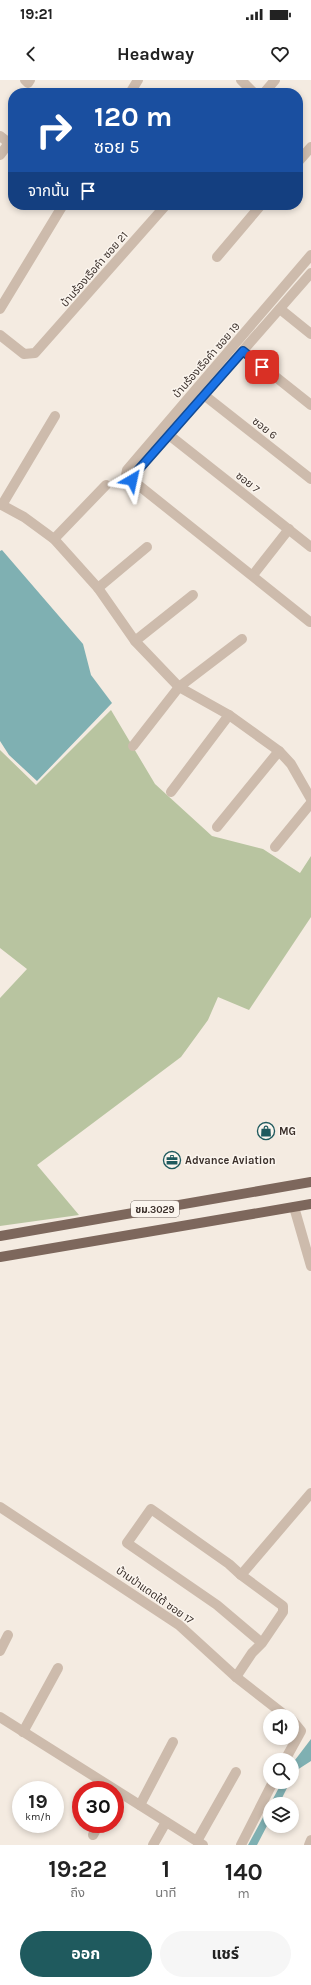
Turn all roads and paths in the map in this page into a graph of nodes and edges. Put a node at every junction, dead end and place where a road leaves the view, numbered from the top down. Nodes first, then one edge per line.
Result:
1 (241, 80) edge
2 (275, 80) edge
3 (249, 88) edge
4 (268, 88) edge
5 (0, 136) edge
6 (8, 142) edge
7 (8, 144) edge
8 (311, 147) edge
9 (0, 155) edge
10 (303, 156) edge
11 (60, 210) edge
12 (162, 210) edge
13 (257, 210) edge
14 (311, 255) edge
15 (217, 257) dead end
16 (311, 273) edge
17 (0, 309) edge
18 (280, 309) junction
19 (311, 334) edge
20 (0, 335) edge
21 (243, 351) junction
22 (204, 395) junction
23 (311, 405) edge
24 (55, 416) dead end
25 (169, 435) junction
26 (132, 480) junction
27 (311, 480) edge
28 (106, 485) dead end
29 (1, 504) edge
30 (288, 529) junction
31 (54, 539) junction
32 (147, 547) dead end
33 (311, 547) edge
34 (253, 575) junction
35 (98, 588) junction
36 (193, 596) dead end
37 (310, 622) dead end
38 (242, 639) dead end
39 (135, 641) junction
40 (179, 687) junction
41 (229, 715) junction
42 (133, 746) dead end
43 (279, 750) junction
44 (171, 792) dead end
45 (311, 799) edge
46 (311, 803) edge
47 (218, 827) dead end
48 (275, 847) dead end
49 (311, 1182) edge
50 (311, 1204) edge
51 (294, 1207) junction
52 (0, 1236) edge
53 (0, 1257) edge
54 (311, 1266) edge
55 (311, 1493) edge
56 (0, 1507) edge
57 (241, 1575) junction
58 (8, 1635) dead end
59 (262, 1643) junction
60 (0, 1651) edge
61 (58, 1668) dead end
62 (236, 1677) junction
63 (277, 1709) edge
64 (0, 1717) edge
65 (24, 1732) junction
66 (174, 1742) dead end
67 (236, 1772) dead end
68 (99, 1781) edge
69 (269, 1789) edge
70 (124, 1796) edge
71 (140, 1805) junction
72 (166, 1822) junction
73 (311, 1840) edge
74 (200, 1843) edge
75 (153, 1845) edge
76 (241, 1845) edge
77 (309, 1845) edge

1 - 3 street
2 - 4 street
5 - 6 street
7 - 9 street
8 - 10 street
11 - 17 street
12 - 20 street, บ้านร้องเรือคำ ซอย 21
13 - 15 street
14 - 26 street, บ้านร้องเรือคำ ซอย 19
16 - 18 street
18 - 19 street
18 - 21 street
21 - 22 street
21 - 23 street
22 - 25 street
22 - 27 street, ซอย 6
24 - 29 street
25 - 26 street
25 - 30 street, ซอย 7
26 - 34 street
28 - 31 street
29 - 31 street
30 - 33 street, ซอย 7
30 - 34 street
31 - 35 street
32 - 35 street
34 - 37 street
35 - 39 street
36 - 39 street
38 - 40 street
39 - 40 street
40 - 41 street
40 - 42 street
41 - 43 street
41 - 44 street
43 - 45 street
43 - 47 street
46 - 48 street
49 - 52 main road, ชม.3029
50 - 51 main road, ชม.3029
51 - 53 main road, ชม.3029
51 - 54 street
55 - 57 street
56 - 62 street, บ้านป่าแดดใต้ ซอย 17
57 - 59 street
57 - 59 street
58 - 60 street
59 - 62 street
61 - 65 street
62 - 63 street, บ้านป่าแดดใต้ ซอย 17
64 - 65 street
65 - 68 street
66 - 71 street
67 - 74 street
69 - 76 street
70 - 71 street
71 - 72 street
72 - 74 street
72 - 75 street
73 - 77 street

